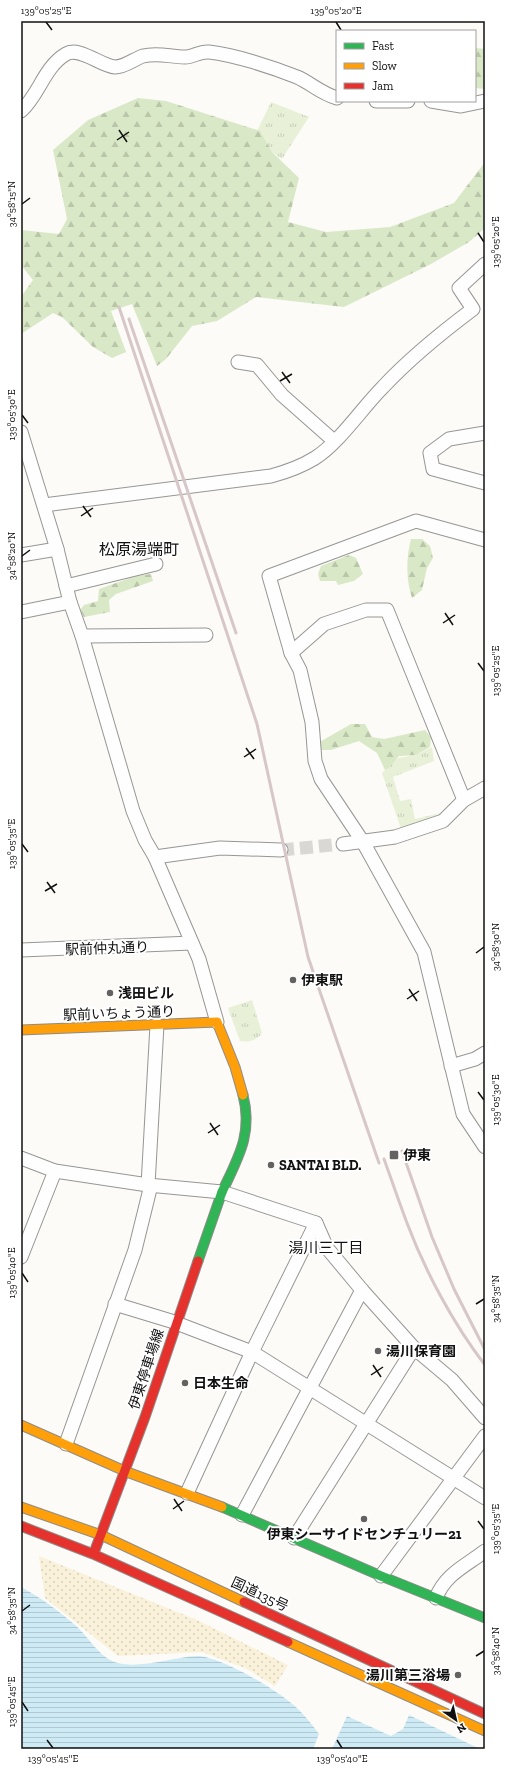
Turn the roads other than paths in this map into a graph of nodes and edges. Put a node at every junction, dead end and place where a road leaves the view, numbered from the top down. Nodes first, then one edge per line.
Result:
1 (336, 98) edge
2 (485, 101) edge
3 (437, 102) edge
4 (21, 111) edge
5 (485, 264) edge
6 (238, 362) dead end
7 (21, 432) edge
8 (485, 433) edge
9 (334, 441) junction
10 (485, 482) edge
11 (44, 505) junction
12 (485, 540) edge
13 (57, 549) junction
14 (21, 554) edge
15 (156, 564) dead end
16 (66, 586) junction
17 (70, 602) junction
18 (21, 612) edge
19 (82, 636) junction
20 (206, 636) dead end
21 (291, 653) junction
22 (485, 788) edge
23 (464, 800) junction
24 (363, 842) junction
25 (343, 844) tunnel mouth
26 (281, 850) tunnel mouth
27 (155, 857) junction
28 (192, 944) junction
29 (21, 950) edge
30 (217, 1022) junction
31 (157, 1025) junction
32 (21, 1030) edge
33 (485, 1053) edge
34 (451, 1066) junction
35 (485, 1146) edge
36 (21, 1158) edge
37 (55, 1171) junction
38 (150, 1185) junction
39 (222, 1192) junction
40 (316, 1223) junction
41 (21, 1257) edge
42 (362, 1290) junction
43 (115, 1304) junction
44 (176, 1324) junction
45 (414, 1348) junction
46 (252, 1352) junction
47 (310, 1389) junction
48 (485, 1418) edge
49 (367, 1424) junction
50 (21, 1425) edge
51 (485, 1436) edge
52 (66, 1444) junction
53 (127, 1472) junction
54 (454, 1478) junction
55 (187, 1493) junction
56 (485, 1498) edge
57 (21, 1507) edge
58 (242, 1515) junction
59 (21, 1526) edge
60 (101, 1536) junction
61 (294, 1538) junction
62 (485, 1550) edge
63 (93, 1554) junction
64 (381, 1576) junction
65 (436, 1598) junction
66 (485, 1618) edge
67 (485, 1714) edge
68 (485, 1732) edge

1 - 4 street
2 - 3 street
5 - 9 street
6 - 9 street
7 - 11 street
8 - 10 street
9 - 11 street
11 - 13 street
12 - 21 street
13 - 14 street
13 - 16 street
15 - 16 street
16 - 17 street
17 - 18 street
17 - 19 street
19 - 20 street
19 - 27 street
21 - 23 street
21 - 24 street
22 - 23 street
23 - 24 street
24 - 25 street
24 - 34 street
26 - 27 street
27 - 28 street
28 - 29 street, 駅前仲丸通り
28 - 30 street
30 - 31 main road, 駅前いちょう通り
30 - 39 main road, 伊東停車場線
31 - 32 main road, 駅前いちょう通り
31 - 38 street
33 - 34 street
34 - 35 street
36 - 37 street
37 - 38 street
37 - 41 street
38 - 39 street
38 - 43 street
39 - 40 street
39 - 44 main road, 伊東停車場線
40 - 42 street
40 - 46 street
42 - 45 street
42 - 47 street
43 - 44 street
43 - 52 street
44 - 46 street
44 - 53 main road, 伊東停車場線
45 - 48 street
45 - 49 street
46 - 47 street
46 - 55 street
47 - 49 street
47 - 58 street
49 - 54 street
49 - 61 street
50 - 52 main road
51 - 54 street
52 - 53 main road
53 - 55 main road
53 - 60 main road, 伊東停車場線
54 - 56 street
54 - 64 street
55 - 58 main road
57 - 60 main road, 国道135号
58 - 61 main road
59 - 63 main road
60 - 63 main road, 伊東停車場線
60 - 67 main road, 国道135号
61 - 64 main road
62 - 65 street
63 - 68 main road
64 - 65 main road
65 - 66 main road

